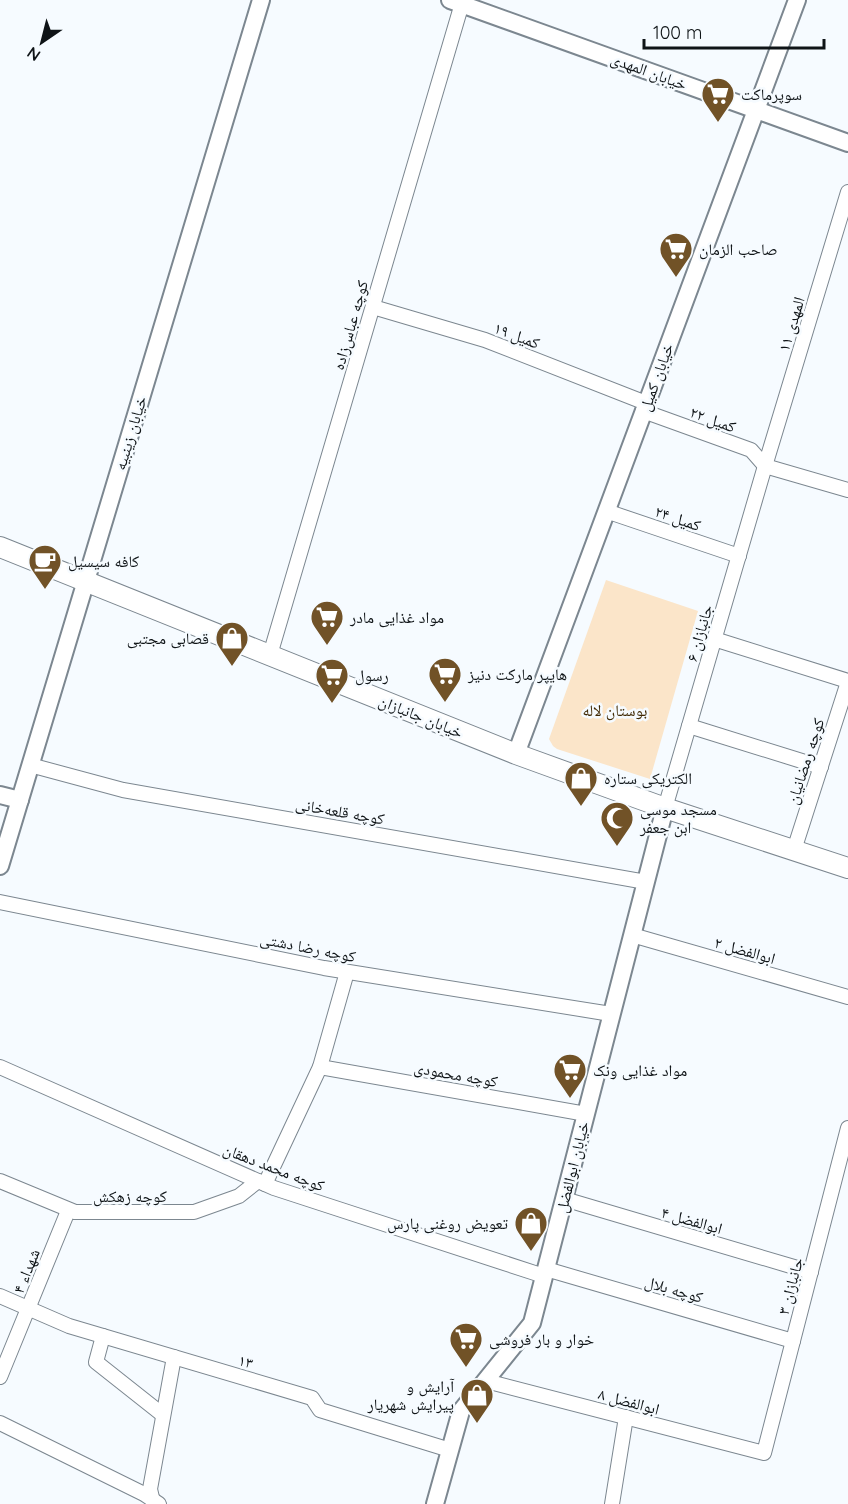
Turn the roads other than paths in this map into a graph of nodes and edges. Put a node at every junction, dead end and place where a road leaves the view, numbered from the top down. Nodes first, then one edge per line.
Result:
1 (261, 0) edge
2 (797, 0) edge
3 (459, 1) edge
4 (755, 110) junction
5 (848, 143) edge
6 (848, 192) edge
7 (373, 307) junction
8 (645, 407) junction
9 (765, 466) junction
10 (848, 490) edge
11 (606, 511) junction
12 (0, 547) edge
13 (739, 556) junction
14 (86, 581) junction
15 (714, 639) junction
16 (270, 655) junction
17 (848, 682) edge
18 (689, 726) junction
19 (516, 754) junction
20 (30, 765) junction
21 (821, 767) junction
22 (0, 795) edge
23 (20, 800) junction
24 (666, 808) junction
25 (794, 850) junction
26 (0, 866) edge
27 (848, 868) edge
28 (646, 882) junction
29 (0, 902) edge
30 (632, 935) junction
31 (346, 972) junction
32 (848, 997) edge
33 (611, 1014) junction
34 (0, 1067) edge
35 (320, 1067) junction
36 (586, 1114) junction
37 (848, 1128) edge
38 (0, 1181) edge
39 (262, 1182) junction
40 (564, 1199) junction
41 (68, 1211) junction
42 (545, 1272) junction
43 (811, 1272) junction
44 (0, 1296) edge
45 (28, 1308) junction
46 (103, 1336) junction
47 (793, 1341) junction
48 (174, 1357) junction
49 (0, 1377) edge
50 (486, 1381) junction
51 (163, 1415) junction
52 (626, 1417) junction
53 (0, 1424) edge
54 (450, 1450) junction
55 (764, 1453) joint
56 (155, 1503) edge
57 (435, 1504) edge
58 (612, 1504) edge

1 - 14 street, خیابان زینبیه
2 - 4 street, خیابان کمیل
3 - 4 street, خیابان المهدی
3 - 7 street, کوچه عباس‌زاده
4 - 5 street, خیابان المهدی
4 - 8 street, خیابان کمیل
6 - 9 street, المهدی ۱۱
7 - 8 street, کمیل ۱۹
7 - 16 street, کوچه عباس‌زاده
8 - 9 street, کمیل ۲۲
8 - 11 street, خیابان کمیل
9 - 10 street
9 - 13 street, جانبازان ۶
11 - 13 street, کمیل ۲۴
11 - 19 street, خیابان کمیل
12 - 14 main road, خیابان جانبازان
13 - 15 street, جانبازان ۶
14 - 16 main road, خیابان جانبازان
14 - 20 street, خیابان زینبیه
15 - 17 street
15 - 18 street, جانبازان ۶
16 - 19 main road, خیابان جانبازان
17 - 21 street, کوچه رمضانیان
18 - 21 street
18 - 24 street, جانبازان ۶
19 - 24 main road, خیابان جانبازان
20 - 23 street, خیابان زینبیه
20 - 28 street, کوچه قلعه‌خانی
21 - 25 street, کوچه رمضانیان
22 - 23 street
23 - 26 street, خیابان زینبیه
24 - 25 main road, خیابان جانبازان
24 - 28 street, خیابان ابوالفضل
25 - 27 main road, خیابان جانبازان
28 - 30 street, خیابان ابوالفضل
29 - 31 street, کوچه رضا دشتی
30 - 32 street, ابوالفضل ۲
30 - 33 street, خیابان ابوالفضل
31 - 33 street, کوچه رضا دشتی
31 - 35 street
33 - 36 street, خیابان ابوالفضل
34 - 39 street, کوچه محمد دهقان
35 - 36 street, کوچه محمودی
35 - 39 street
36 - 40 street, خیابان ابوالفضل
37 - 43 street, جانبازان ۳
38 - 41 street, کوچه زهکش
39 - 41 street, کوچه زهکش
39 - 42 street, کوچه محمد دهقان
40 - 42 street, خیابان ابوالفضل
40 - 43 street, ابوالفضل ۴
41 - 45 street, شهداء ۴
42 - 47 street, کوچه بلال
42 - 50 street, خیابان ابوالفضل
43 - 47 street, جانبازان ۳
44 - 45 street, ۱۳
45 - 46 street, ۱۳
45 - 49 street, شهداء ۴
46 - 48 street, ۱۳
46 - 51 street
47 - 55 street, جانبازان ۳
48 - 51 street
48 - 54 street, ۱۳
50 - 52 street, ابوالفضل ۸
50 - 54 street, خیابان ابوالفضل
51 - 56 street
52 - 55 street, ابوالفضل ۸
52 - 58 street
53 - 56 street
54 - 57 street, خیابان ابوالفضل

